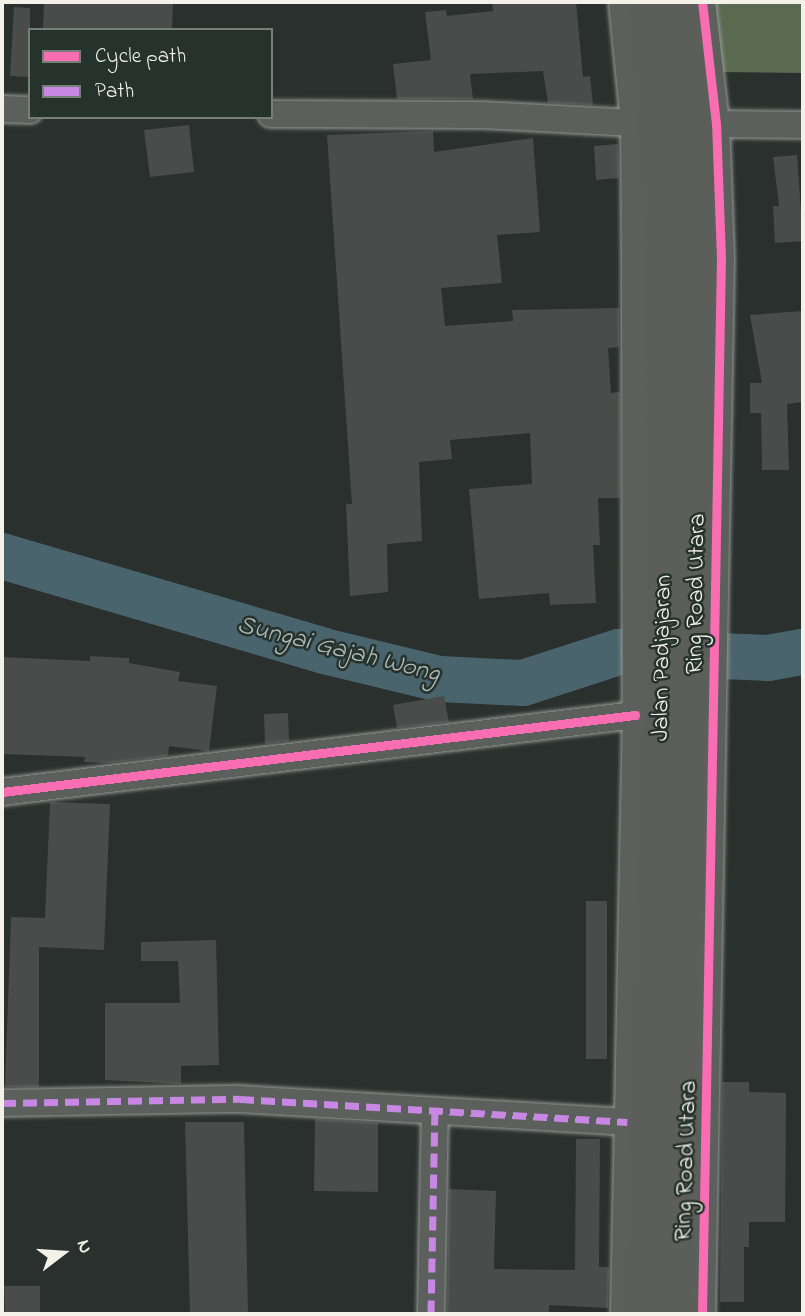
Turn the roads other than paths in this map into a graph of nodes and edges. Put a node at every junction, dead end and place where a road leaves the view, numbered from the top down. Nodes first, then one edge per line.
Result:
1 (622, 2) edge
2 (649, 2) edge
3 (682, 2) edge
4 (702, 2) edge
5 (2, 109) edge
6 (28, 110) edge
7 (273, 114) edge
8 (634, 123) junction
9 (716, 124) junction
10 (803, 125) edge
11 (677, 592) junction
12 (679, 728) junction
13 (2, 792) edge
14 (2, 1103) edge
15 (435, 1111) junction
16 (666, 1122) junction
17 (431, 1314) edge
18 (624, 1314) edge
19 (644, 1314) edge
20 (674, 1314) edge
21 (702, 1314) edge

1 - 8 street, Ring Road Utara
2 - 11 highway, Jalan Padjajaran
3 - 11 highway, Jalan Padjajaran
4 - 9 street, Ring Road Utara
5 - 6 street
7 - 8 street
8 - 11 street, Ring Road Utara
9 - 10 street
9 - 11 street, Ring Road Utara
11 - 12 highway, Jalan Padjajaran
11 - 12 street, Ring Road Utara
12 - 13 street
12 - 16 highway, Jalan Padjajaran
12 - 16 street, Ring Road Utara
14 - 15 street
15 - 16 street
15 - 17 street
16 - 18 street, Ring Road Utara
16 - 19 highway, Jalan Padjajaran
16 - 20 highway, Jalan Padjajaran
16 - 21 street, Ring Road Utara

